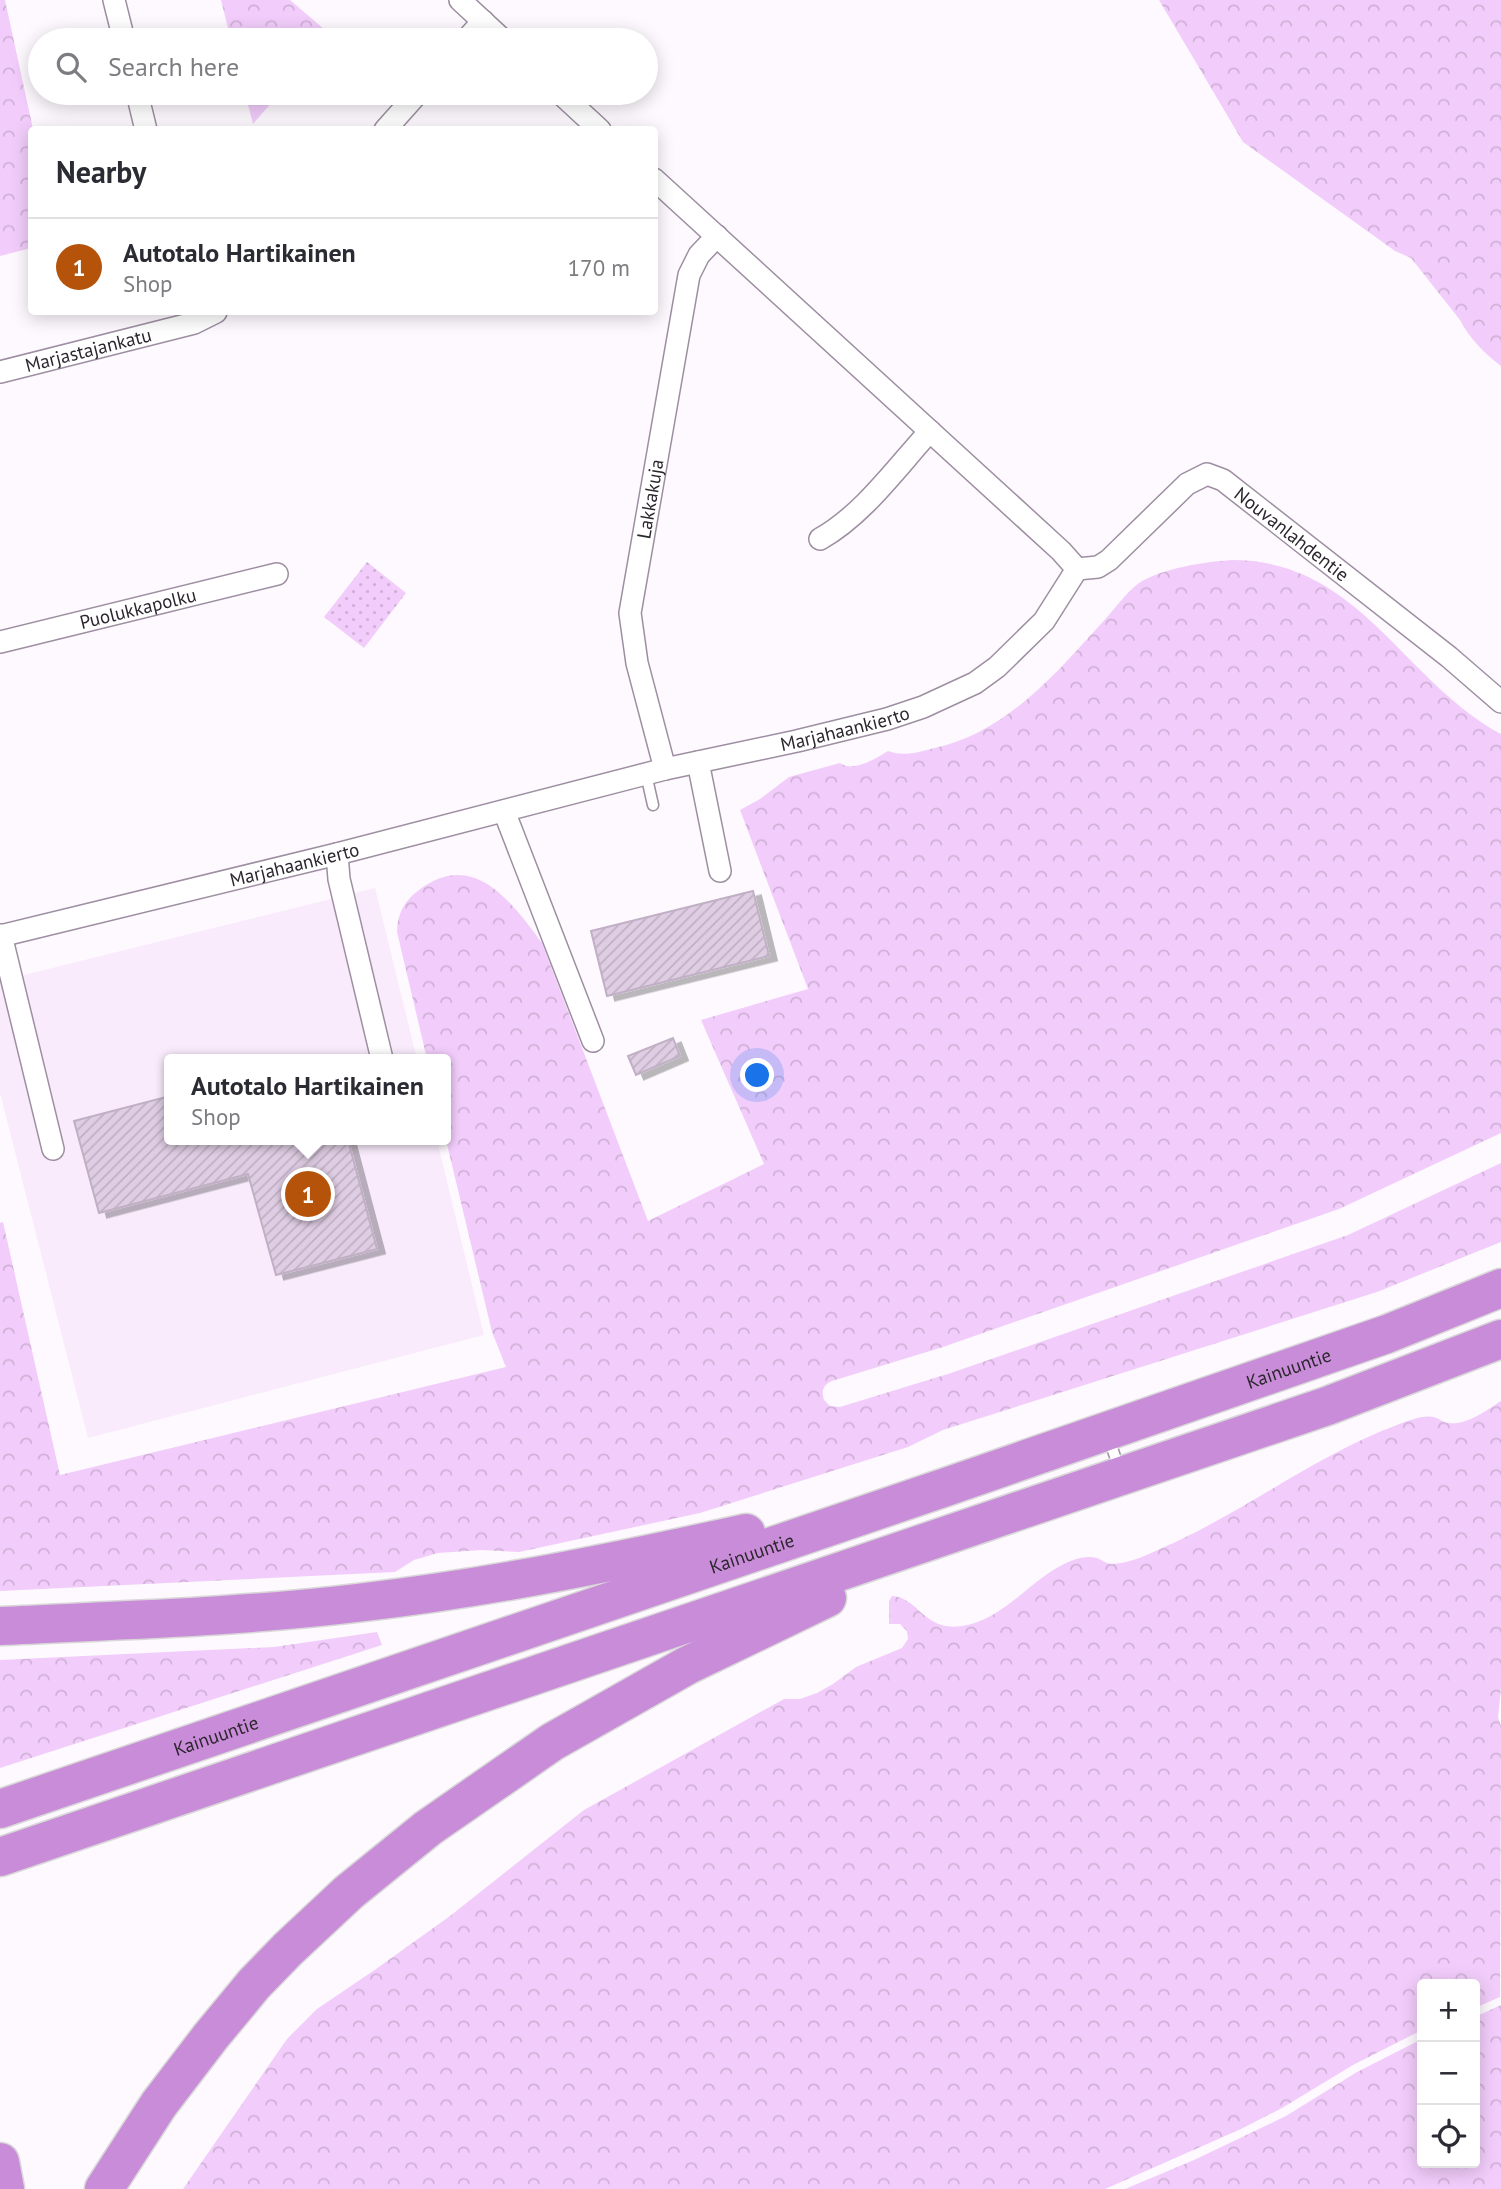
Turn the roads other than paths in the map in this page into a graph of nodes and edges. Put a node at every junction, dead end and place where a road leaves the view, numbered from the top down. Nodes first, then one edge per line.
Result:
1 (114, 0) edge
2 (460, 0) edge
3 (483, 21) junction
4 (121, 28) edge
5 (477, 28) edge
6 (490, 28) edge
7 (140, 105) edge
8 (407, 105) edge
9 (573, 105) edge
10 (145, 126) edge
11 (389, 126) edge
12 (596, 126) edge
13 (658, 183) edge
14 (717, 236) junction
15 (192, 317) edge
16 (0, 372) edge
17 (930, 430) junction
18 (820, 539) dead end
19 (1077, 569) junction
20 (276, 574) dead end
21 (0, 642) edge
22 (1501, 702) edge
23 (698, 762) junction
24 (655, 772) junction
25 (653, 805) dead end
26 (504, 811) junction
27 (337, 855) junction
28 (720, 871) dead end
29 (0, 935) edge
30 (593, 1041) dead end
31 (382, 1054) edge
32 (53, 1149) dead end
33 (1501, 1288) edge
34 (1501, 1339) edge
35 (1107, 1432) junction
36 (1122, 1477) junction
37 (946, 1488) junction
38 (948, 1537) junction
39 (0, 1626) edge
40 (0, 1809) edge
41 (0, 1857) edge
42 (0, 2162) edge
43 (5, 2189) edge
44 (104, 2189) edge

1 - 4 street
2 - 3 street
3 - 5 street
3 - 6 street
7 - 10 street
8 - 11 street
9 - 12 street
13 - 14 street
14 - 17 street
14 - 24 street, Lakkakuja
15 - 16 street, Marjastajankatu
17 - 18 street
17 - 19 street
19 - 22 street, Nouvanlahdentie
19 - 23 street, Marjahaankierto
20 - 21 street, Puolukkapolku
23 - 24 street, Marjahaankierto
23 - 28 street
24 - 25 lane
24 - 26 street, Marjahaankierto
26 - 27 street, Marjahaankierto
26 - 30 street
27 - 29 street, Marjahaankierto
27 - 31 street
29 - 32 street
33 - 35 highway, Kainuuntie
34 - 36 highway
35 - 36 lane
35 - 37 highway, Kainuuntie
36 - 38 highway
37 - 39 highway
37 - 40 highway, Kainuuntie
38 - 41 highway
38 - 44 highway
42 - 43 highway

